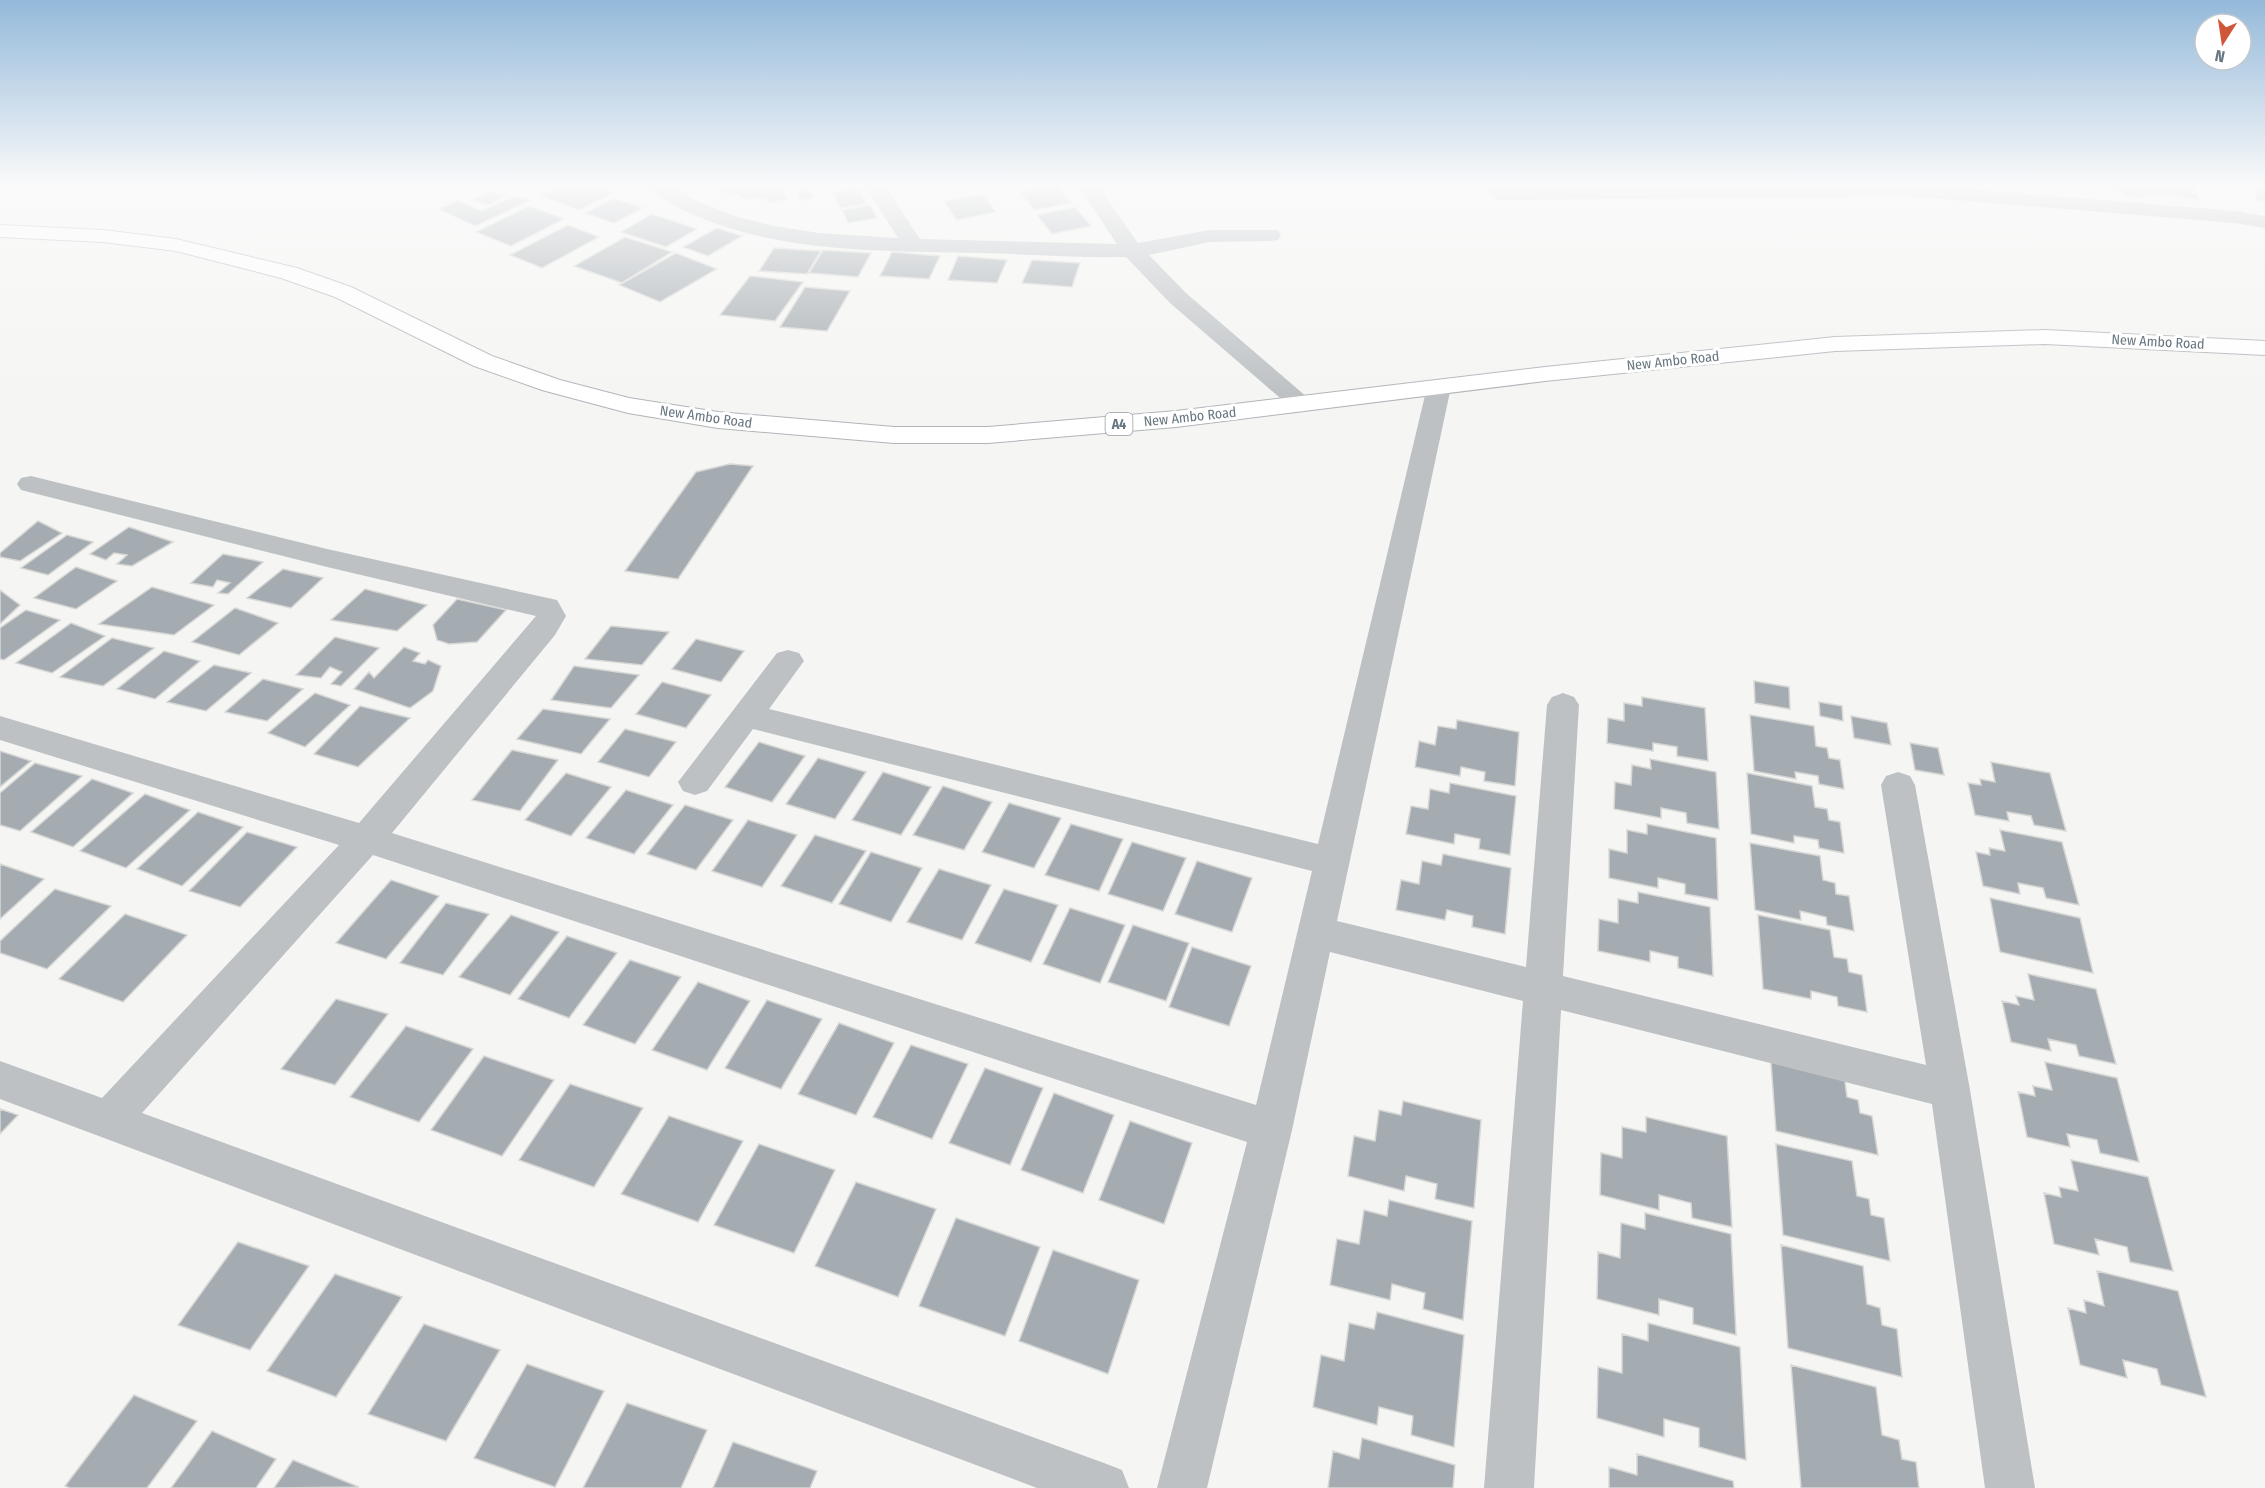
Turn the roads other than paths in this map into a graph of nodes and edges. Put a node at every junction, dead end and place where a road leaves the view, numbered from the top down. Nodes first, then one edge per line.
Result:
1 (223, 255) edge
2 (1137, 255) edge
3 (2265, 348) edge
4 (1439, 387) junction
5 (1302, 404) junction
6 (30, 484) dead end
7 (788, 661) dead end
8 (1563, 705) dead end
9 (748, 716) junction
10 (0, 728) edge
11 (695, 782) dead end
12 (1898, 785) dead end
13 (366, 839) junction
14 (1333, 862) junction
15 (1316, 932) junction
16 (1544, 988) junction
17 (0, 1080) edge
18 (1950, 1090) junction
19 (108, 1121) junction
20 (1271, 1130) junction
21 (1104, 1488) edge
22 (1182, 1488) edge
23 (1509, 1488) edge
24 (2010, 1488) edge

1 - 5 main road, New Ambo Road / A4
2 - 5 street
3 - 4 main road, New Ambo Road / A4
4 - 5 main road, New Ambo Road / A4
4 - 14 street
6 - 13 street
7 - 9 street
8 - 16 street
9 - 11 street
9 - 14 street
10 - 13 street
12 - 18 street
13 - 19 street
13 - 20 street
14 - 15 street
15 - 16 street
15 - 20 street
16 - 18 street
16 - 23 street
17 - 19 street
18 - 24 street
19 - 21 street
20 - 22 street

